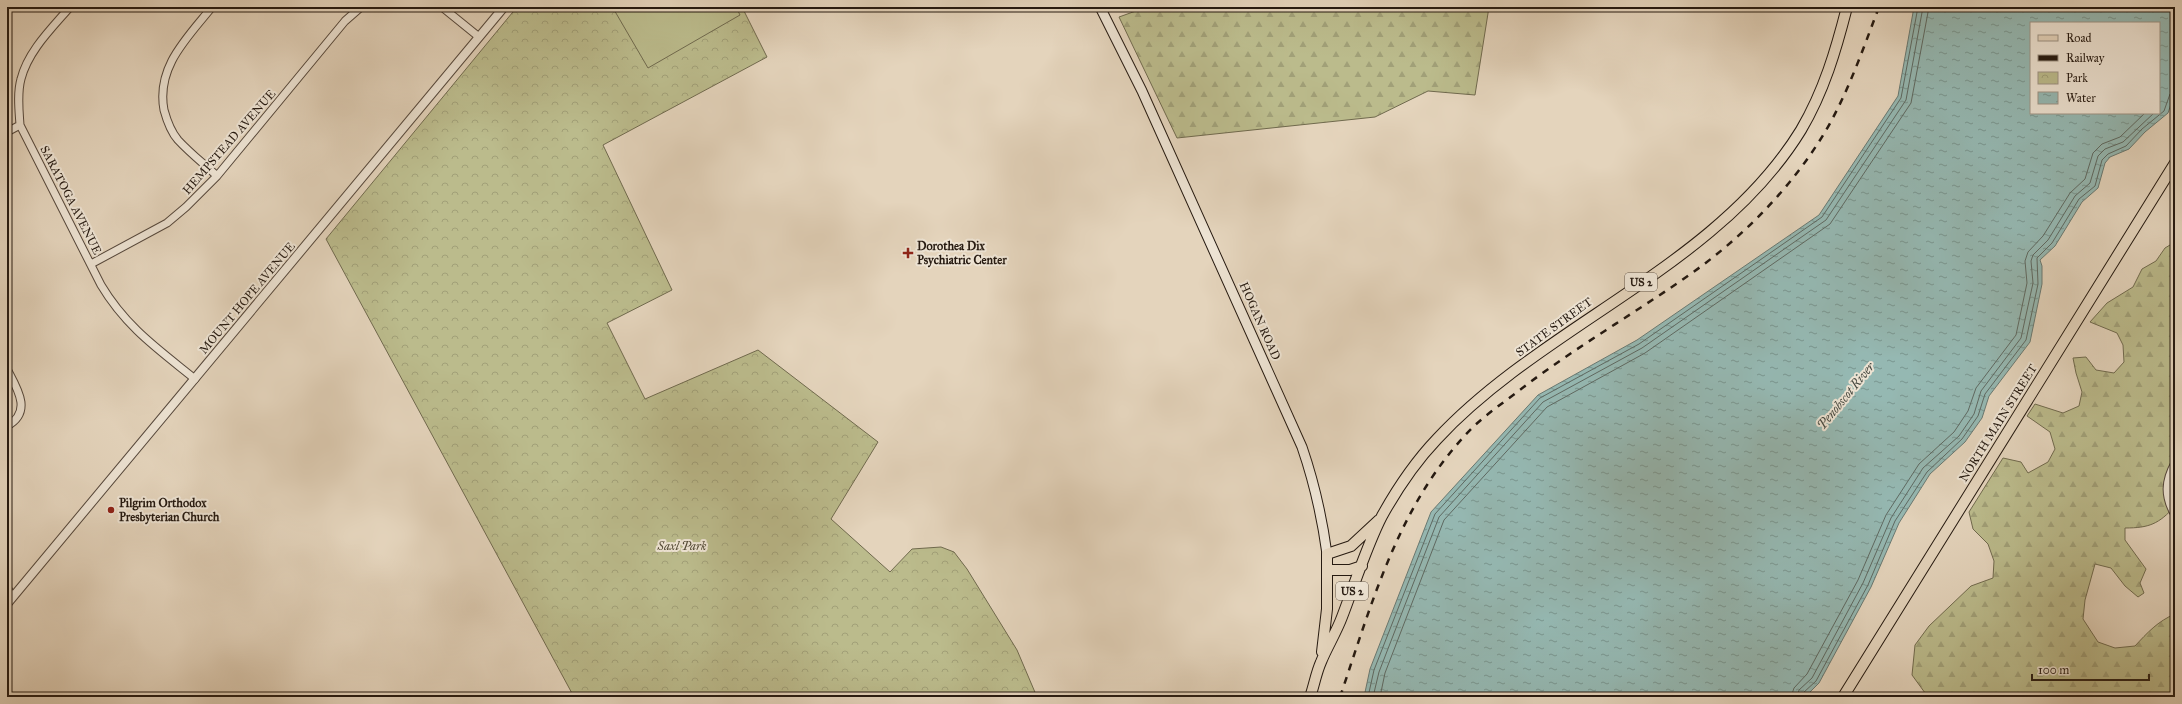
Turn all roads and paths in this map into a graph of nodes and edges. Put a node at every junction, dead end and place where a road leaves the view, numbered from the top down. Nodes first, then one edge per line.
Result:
1 (70, 7) edge
2 (212, 7) edge
3 (361, 7) edge
4 (442, 7) edge
5 (504, 7) edge
6 (1100, 7) edge
7 (1847, 7) edge
8 (479, 37) junction
9 (20, 125) junction
10 (7, 132) edge
11 (2175, 163) edge
12 (216, 176) junction
13 (91, 264) junction
14 (7, 369) edge
15 (195, 379) junction
16 (7, 426) edge
17 (2175, 463) edge
18 (2175, 515) edge
19 (1381, 518) junction
20 (1327, 554) junction
21 (1362, 566) junction
22 (1328, 570) junction
23 (7, 586) edge
24 (10, 600) edge
25 (1321, 663) junction
26 (1310, 697) edge
27 (1843, 697) edge

1 - 9 street, SARATOGA AVENUE
2 - 12 street
3 - 12 street, HEMPSTEAD AVENUE
4 - 8 street
5 - 8 street, MOUNT HOPE AVENUE
6 - 20 main road, HOGAN ROAD
7 - 19 main road, STATE STREET / US 2
8 - 15 street, MOUNT HOPE AVENUE
9 - 10 street
9 - 13 street, SARATOGA AVENUE
11 - 27 main road, NORTH MAIN STREET
12 - 13 street, HEMPSTEAD AVENUE
13 - 15 street, SARATOGA AVENUE
14 - 16 street
15 - 24 street, MOUNT HOPE AVENUE
17 - 18 street
19 - 20 main road
19 - 21 main road, STATE STREET / US 2
20 - 22 main road, HOGAN ROAD
21 - 22 main road
21 - 25 main road, STATE STREET / US 2
22 - 25 main road, HOGAN ROAD
23 - 24 street
25 - 26 main road, STATE STREET / US 2

